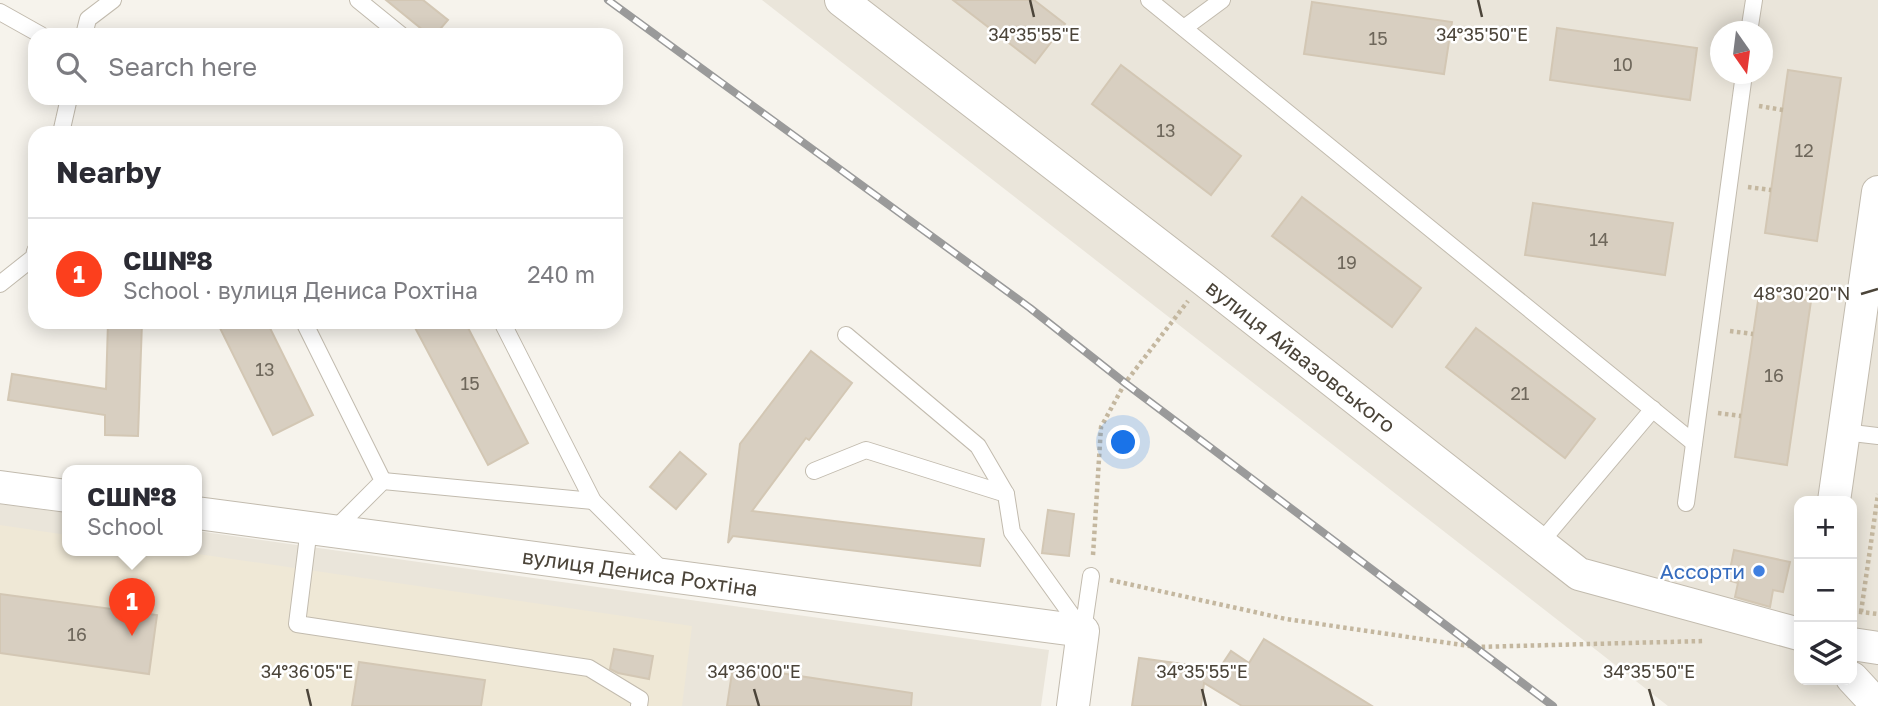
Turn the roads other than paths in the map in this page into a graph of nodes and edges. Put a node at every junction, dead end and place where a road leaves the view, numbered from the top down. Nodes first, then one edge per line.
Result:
1 (113, 0) edge
2 (358, 0) edge
3 (1149, 0) edge
4 (1222, 0) edge
5 (1754, 0) edge
6 (852, 3) edge
7 (0, 12) edge
8 (1751, 21) edge
9 (29, 28) edge
10 (86, 28) edge
11 (392, 28) edge
12 (1184, 28) junction
13 (1743, 84) edge
14 (67, 105) edge
15 (63, 126) edge
16 (1878, 192) edge
17 (28, 262) edge
18 (0, 284) edge
19 (307, 329) edge
20 (506, 329) edge
21 (846, 335) dead end
22 (1653, 409) junction
23 (1844, 432) junction
24 (1878, 436) edge
25 (1694, 443) junction
26 (814, 471) dead end
27 (383, 481) junction
28 (0, 487) edge
29 (1006, 494) junction
30 (62, 495) edge
31 (1835, 496) edge
32 (593, 502) junction
33 (1686, 503) dead end
34 (202, 514) edge
35 (321, 529) junction
36 (1540, 543) junction
37 (667, 576) junction
38 (1091, 576) road end
39 (1083, 631) junction
40 (1794, 633) edge
41 (1857, 645) edge
42 (1878, 648) edge
43 (1857, 683) edge
44 (639, 706) edge
45 (1073, 706) edge
46 (1878, 706) edge

1 - 10 lane
2 - 11 lane
3 - 12 lane
4 - 12 lane
5 - 8 lane
6 - 36 street, вулиця Айвазовського
7 - 9 lane
12 - 22 lane
13 - 25 lane
14 - 15 lane
16 - 23 street
17 - 18 lane
19 - 27 lane
20 - 32 lane
21 - 29 lane
22 - 25 lane
22 - 36 lane
23 - 24 lane
23 - 31 street
25 - 33 lane
26 - 29 lane
27 - 32 lane
27 - 35 lane
28 - 30 street
29 - 39 lane
32 - 37 lane
34 - 35 street, вулиця Дениса Рохтіна
35 - 37 street, вулиця Дениса Рохтіна
35 - 44 lane
36 - 40 street, вулиця Айвазовського
37 - 39 street, вулиця Дениса Рохтіна
38 - 39 lane
39 - 45 street
41 - 42 street
43 - 46 street

